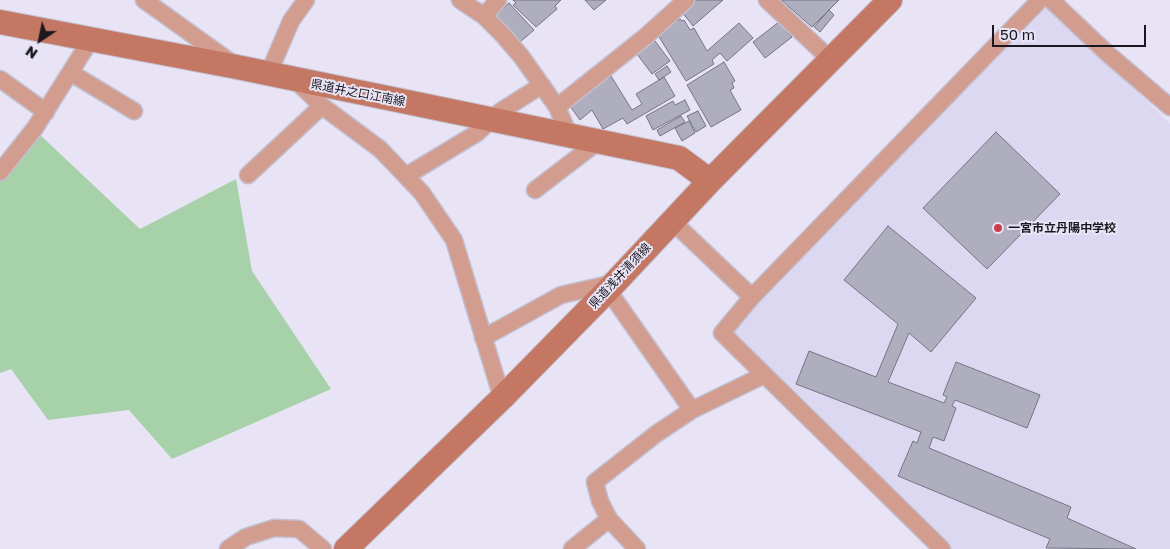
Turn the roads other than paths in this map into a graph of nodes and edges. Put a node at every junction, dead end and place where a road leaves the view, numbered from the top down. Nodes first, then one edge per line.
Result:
1 (144, 0) edge
2 (306, 0) edge
3 (460, 0) edge
4 (498, 0) edge
5 (686, 0) edge
6 (767, 0) edge
7 (890, 0) edge
8 (1040, 0) edge
9 (1051, 0) edge
10 (484, 16) junction
11 (0, 22) edge
12 (90, 41) junction
13 (831, 60) junction
14 (237, 67) junction
15 (71, 73) junction
16 (268, 75) junction
17 (0, 79) edge
18 (295, 80) junction
19 (542, 85) junction
20 (322, 106) junction
21 (557, 107) junction
22 (1170, 107) edge
23 (46, 112) junction
24 (134, 112) dead end
25 (493, 120) junction
26 (569, 135) junction
27 (599, 141) junction
28 (0, 172) edge
29 (248, 175) dead end
30 (406, 176) junction
31 (710, 181) junction
32 (535, 190) dead end
33 (672, 221) junction
34 (611, 287) junction
35 (752, 297) junction
36 (483, 338) junction
37 (764, 375) junction
38 (502, 398) junction
39 (692, 410) junction
40 (609, 519) junction
41 (228, 549) edge
42 (324, 549) edge
43 (346, 549) edge
44 (572, 549) edge
45 (637, 549) edge
46 (942, 549) edge

1 - 14 street
2 - 16 street
3 - 10 street
4 - 10 street
5 - 21 street
6 - 13 street
7 - 13 main road, 県道浅井清須線
8 - 35 street
9 - 22 street
10 - 19 street
11 - 12 main road, 県道井之口江南線
12 - 14 main road, 県道井之口江南線
12 - 15 street
13 - 31 main road, 県道浅井清須線
14 - 16 main road, 県道井之口江南線
15 - 23 street
15 - 24 street
16 - 18 main road, 県道井之口江南線
17 - 23 street
18 - 20 street
18 - 25 main road, 県道井之口江南線
19 - 21 street
19 - 25 street
20 - 29 street
20 - 30 street
21 - 26 street
23 - 28 street
25 - 26 main road, 県道井之口江南線
25 - 30 street
26 - 27 main road, 県道井之口江南線
27 - 31 main road, 県道井之口江南線
27 - 32 street
30 - 36 street
31 - 33 main road, 県道浅井清須線
33 - 34 main road, 県道浅井清須線
33 - 35 street
34 - 36 street
34 - 38 main road, 県道浅井清須線
34 - 39 street
35 - 37 street
36 - 38 street
37 - 39 street
37 - 46 street
38 - 43 main road, 県道浅井清須線
39 - 40 street
40 - 44 street
40 - 45 street
41 - 42 street

